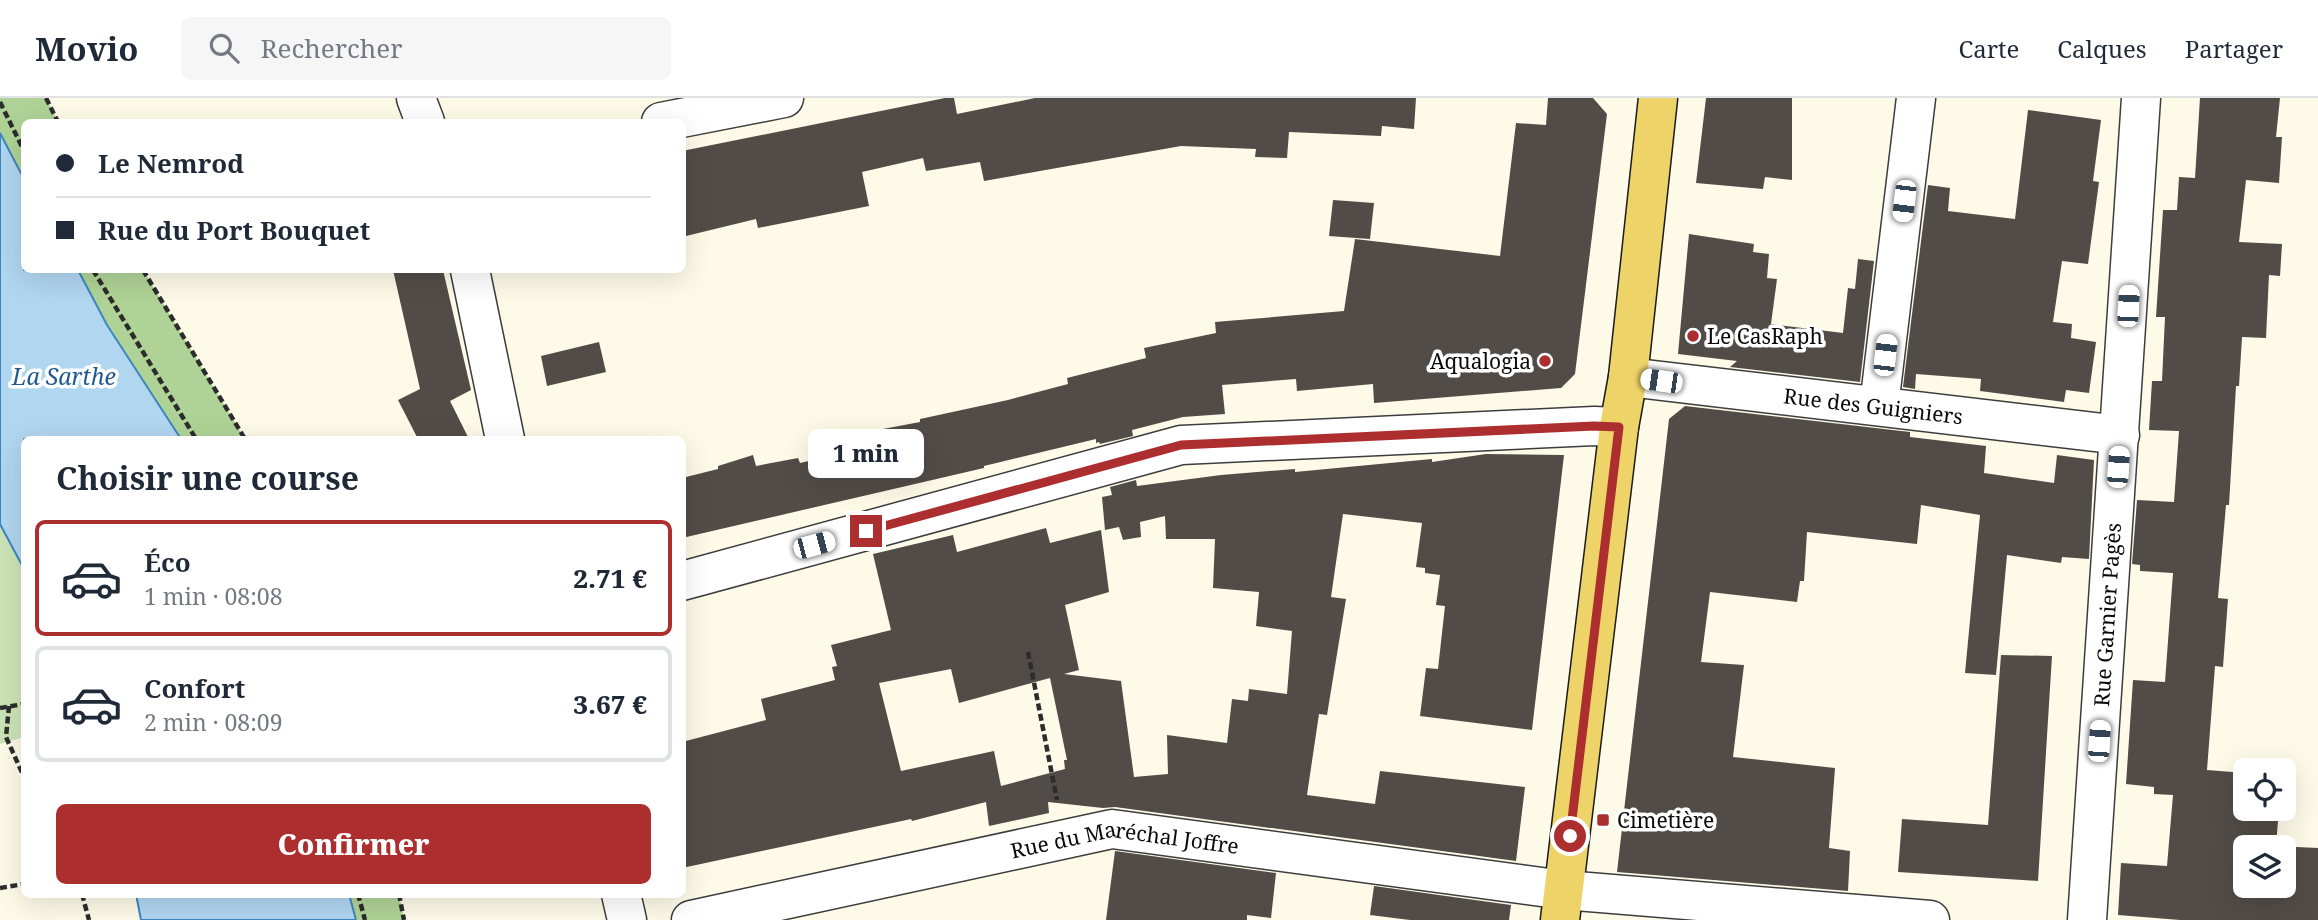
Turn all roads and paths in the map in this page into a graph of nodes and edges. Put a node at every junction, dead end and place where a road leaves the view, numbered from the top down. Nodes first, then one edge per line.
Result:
1 (46, 98) edge
2 (416, 98) edge
3 (784, 98) edge
4 (1658, 98) edge
5 (1916, 98) edge
6 (2141, 98) edge
7 (0, 102) edge
8 (56, 119) edge
9 (424, 119) edge
10 (677, 119) edge
11 (21, 145) edge
12 (95, 273) edge
13 (144, 273) edge
14 (471, 273) edge
15 (1628, 377) junction
16 (1879, 406) junction
17 (1619, 427) junction
18 (2120, 435) junction
19 (194, 436) edge
20 (243, 436) edge
21 (504, 436) edge
22 (686, 580) edge
23 (1028, 652) dead end
24 (21, 704) edge
25 (9, 706) junction
26 (0, 708) edge
27 (21, 770) edge
28 (1065, 839) junction
29 (21, 884) edge
30 (0, 888) edge
31 (83, 898) edge
32 (359, 898) edge
33 (400, 898) edge
34 (622, 898) edge
35 (1562, 905) edge
36 (89, 920) edge
37 (365, 920) edge
38 (404, 920) edge
39 (627, 920) edge
40 (691, 920) edge
41 (1930, 920) edge
42 (2087, 920) edge

1 - 8 path
2 - 9 street
3 - 10 street
4 - 15 main road
5 - 16 street
6 - 18 street, Rue Garnier Pagès
7 - 11 path
12 - 19 path
13 - 20 path
14 - 21 street
15 - 16 street, Rue des Guigniers
15 - 17 main road
16 - 18 street, Rue des Guigniers
17 - 22 street
17 - 35 main road
18 - 42 street, Rue Garnier Pagès
23 - 28 path
24 - 25 path
25 - 26 path
25 - 27 path
28 - 35 street, Rue du Maréchal Joffre
28 - 40 street, Rue du Maréchal Joffre
29 - 30 path
31 - 36 path
32 - 37 path
33 - 38 path
34 - 39 street
35 - 41 street, Rue du Maréchal Joffre

